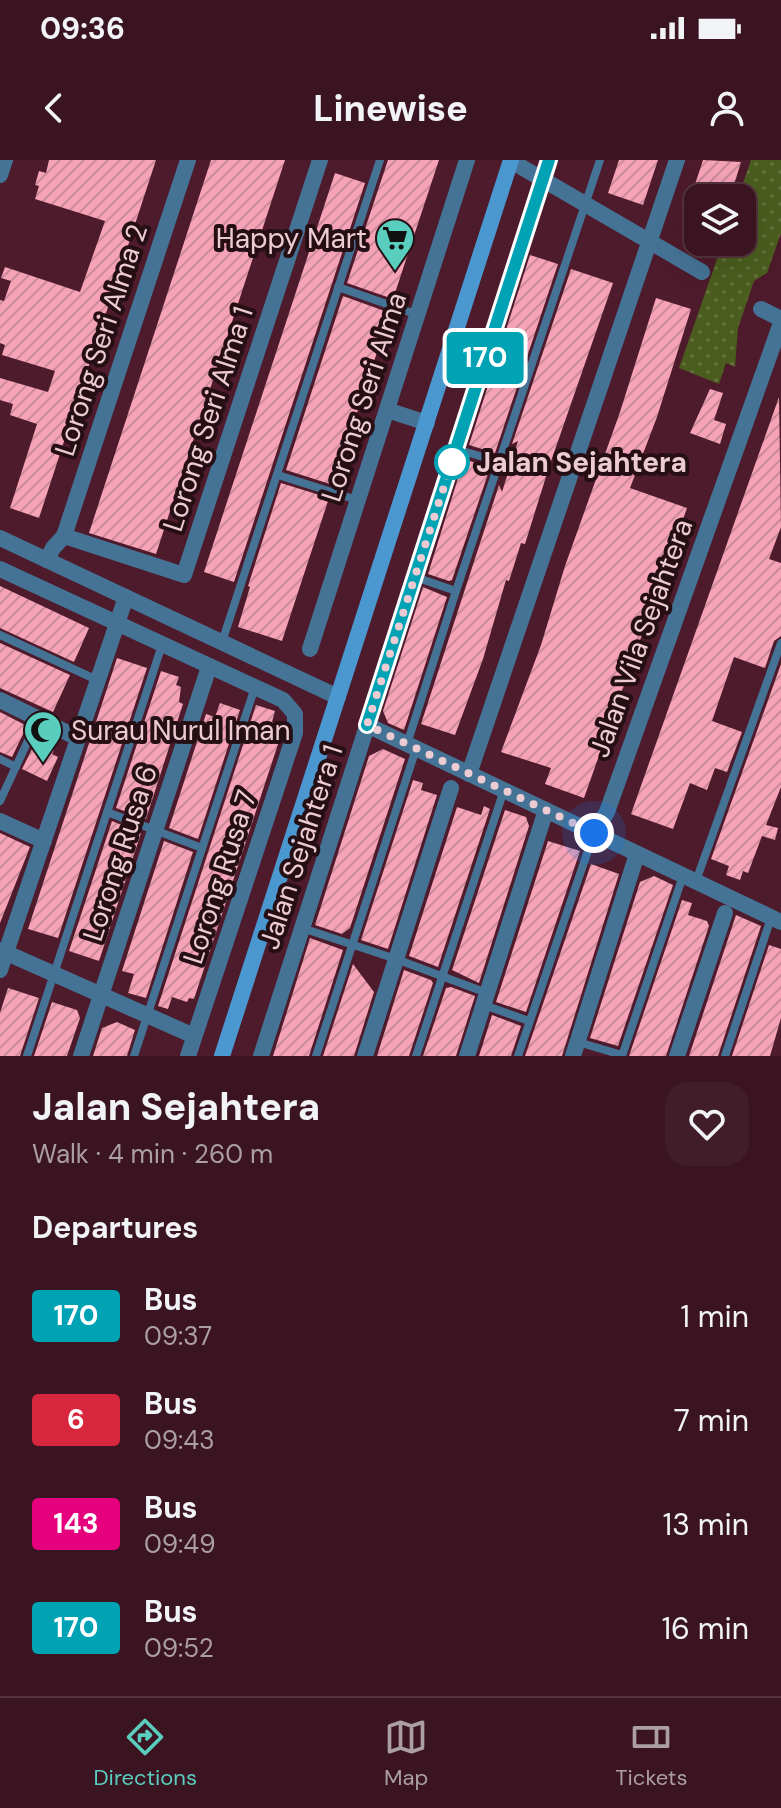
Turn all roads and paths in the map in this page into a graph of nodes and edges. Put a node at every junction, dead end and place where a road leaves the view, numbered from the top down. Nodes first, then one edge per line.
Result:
1 (5, 160) edge
2 (188, 160) edge
3 (320, 160) edge
4 (380, 160) edge
5 (467, 160) edge
6 (511, 160) edge
7 (549, 160) edge
8 (600, 160) edge
9 (677, 160) edge
10 (0, 175) edge
11 (543, 179) junction
12 (585, 204) junction
13 (649, 241) junction
14 (702, 272) dead end
15 (338, 287) junction
16 (761, 309) dead end
17 (418, 315) junction
18 (781, 321) edge
19 (387, 410) junction
20 (427, 423) junction
21 (456, 449) junction
22 (500, 462) junction
23 (278, 475) junction
24 (358, 501) junction
25 (64, 536) junction
26 (0, 538) edge
27 (47, 560) junction
28 (0, 569) edge
29 (415, 577) junction
30 (456, 591) junction
31 (126, 597) junction
32 (117, 623) junction
33 (0, 635) edge
34 (222, 642) junction
35 (781, 643) edge
36 (162, 645) junction
37 (310, 649) dead end
38 (209, 667) junction
39 (98, 680) junction
40 (255, 687) junction
41 (338, 697) junction
42 (0, 700) edge
43 (38, 719) junction
44 (367, 725) junction
45 (78, 738) junction
46 (412, 747) junction
47 (0, 759) edge
48 (16, 767) junction
49 (469, 774) junction
50 (451, 788) dead end
51 (504, 790) junction
52 (0, 801) edge
53 (546, 810) junction
54 (107, 812) junction
55 (0, 821) edge
56 (155, 830) junction
57 (594, 833) junction
58 (44, 841) junction
59 (202, 848) junction
60 (637, 854) junction
61 (690, 878) junction
62 (725, 913) dead end
63 (776, 919) edge
64 (302, 928) junction
65 (351, 944) junction
66 (3, 952) edge
67 (396, 959) junction
68 (0, 970) edge
69 (53, 974) junction
70 (443, 976) junction
71 (101, 995) junction
72 (486, 999) junction
73 (148, 1016) junction
74 (529, 1021) junction
75 (194, 1036) junction
76 (575, 1049) edge
77 (27, 1056) edge
78 (81, 1056) edge
79 (134, 1056) edge
80 (188, 1056) edge
81 (222, 1056) edge
82 (261, 1056) edge
83 (316, 1056) edge
84 (365, 1056) edge
85 (416, 1056) edge
86 (467, 1056) edge
87 (518, 1056) edge
88 (622, 1056) edge
89 (677, 1056) edge
90 (725, 1056) edge

1 - 10 street
2 - 25 street, Lorong Seri Alma 2
3 - 25 street, Lorong Seri Alma 1
4 - 15 lane
5 - 17 street, Lorong Seri Alma
6 - 11 street
6 - 20 main road
7 - 11 street
8 - 12 lane
9 - 13 street
11 - 12 street
11 - 21 street
12 - 13 street
12 - 22 lane
13 - 14 street
13 - 49 street
15 - 17 lane
15 - 23 lane
16 - 18 street
17 - 19 street, Lorong Seri Alma
18 - 57 street, Jalan Vila Sejahtera
19 - 20 street
19 - 24 street, Lorong Seri Alma
20 - 41 main road
21 - 22 lane
21 - 29 street
22 - 30 lane
23 - 24 lane
23 - 34 lane
24 - 37 street, Lorong Seri Alma
25 - 27 street, Lorong Seri Alma 2
26 - 27 street
27 - 31 street
28 - 32 street
29 - 30 lane
29 - 44 street
30 - 46 lane
31 - 32 street
31 - 34 street
32 - 36 street
32 - 39 street
33 - 39 lane
34 - 41 street
35 - 61 lane
36 - 38 street
36 - 54 lane
38 - 40 street
38 - 56 street, Lorong Rusa 6
39 - 45 street
40 - 59 lane
40 - 75 street, Lorong Rusa 7
41 - 81 main road
42 - 43 street
43 - 45 street
43 - 48 lane
44 - 46 street, Jalan Sejahtera 1
44 - 64 street, Jalan Sejahtera 1
45 - 58 street
46 - 49 street, Jalan Sejahtera 1
46 - 65 lane
47 - 48 lane
48 - 52 lane
49 - 51 street, Jalan Sejahtera 1
50 - 67 street
51 - 53 street, Jalan Sejahtera 1
51 - 70 lane
53 - 57 street, Jalan Sejahtera 1
53 - 72 street
54 - 56 lane
54 - 69 lane
55 - 58 street
56 - 59 lane
56 - 71 street, Lorong Rusa 6
57 - 60 street, Jalan Sejahtera 1
57 - 74 lane
58 - 66 street
59 - 73 lane
60 - 61 street, Jalan Sejahtera 1
60 - 76 street
61 - 63 street, Jalan Sejahtera 1
61 - 88 lane
62 - 89 street
63 - 90 lane
64 - 65 lane
64 - 82 street, Jalan Sejahtera 1
65 - 67 lane
65 - 83 lane
66 - 68 street
66 - 69 street
67 - 70 lane
67 - 84 street
69 - 71 street
69 - 77 lane
70 - 72 lane
70 - 85 lane
71 - 73 street
71 - 78 street, Lorong Rusa 6
72 - 74 lane
72 - 86 street
73 - 75 street
73 - 79 lane
74 - 87 lane
75 - 80 street, Lorong Rusa 7
76 - 88 lane

